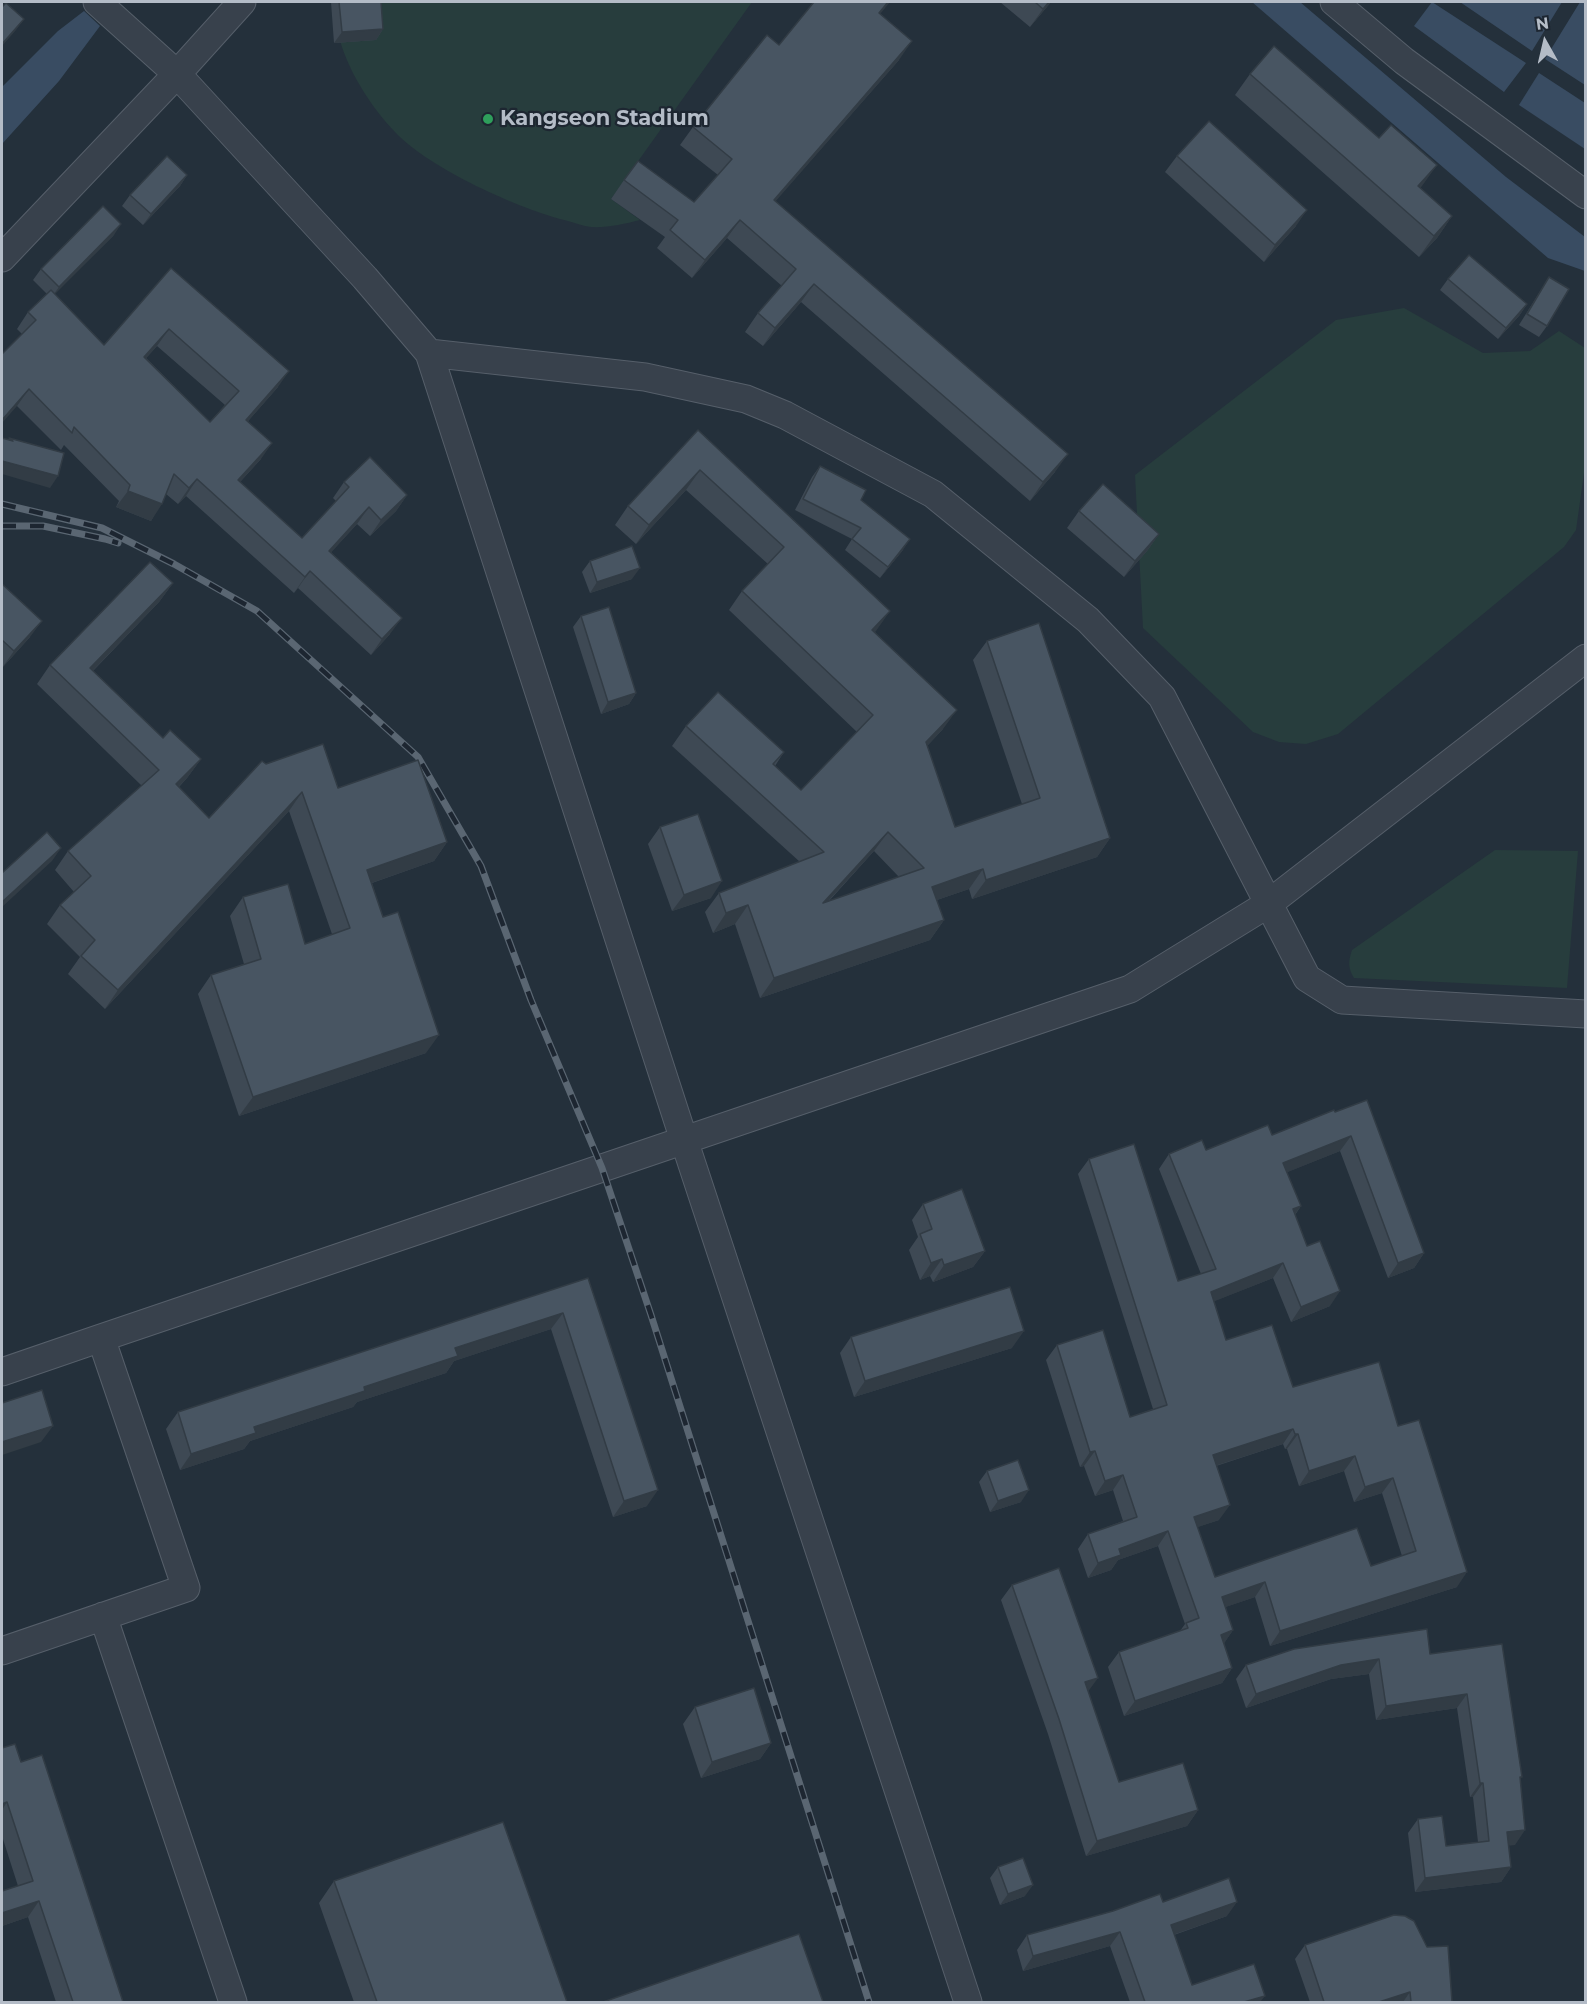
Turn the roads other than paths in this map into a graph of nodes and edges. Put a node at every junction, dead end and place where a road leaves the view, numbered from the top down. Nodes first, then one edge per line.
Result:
1 (97, 2) edge
2 (242, 2) edge
3 (1334, 2) edge
4 (177, 74) junction
5 (1586, 195) edge
6 (2, 258) edge
7 (429, 353) junction
8 (1586, 658) edge
9 (1268, 904) junction
10 (1586, 1014) edge
11 (684, 1140) junction
12 (101, 1338) junction
13 (2, 1372) edge
14 (103, 1616) junction
15 (2, 1651) edge
16 (233, 2002) edge
17 (968, 2002) edge

1 - 4 street
2 - 4 street
3 - 5 street
4 - 6 street
4 - 7 street
7 - 9 street
7 - 11 street
8 - 9 street
9 - 10 street
9 - 11 street
11 - 12 street
11 - 17 street
12 - 13 street
12 - 14 street
14 - 15 street
14 - 16 street

